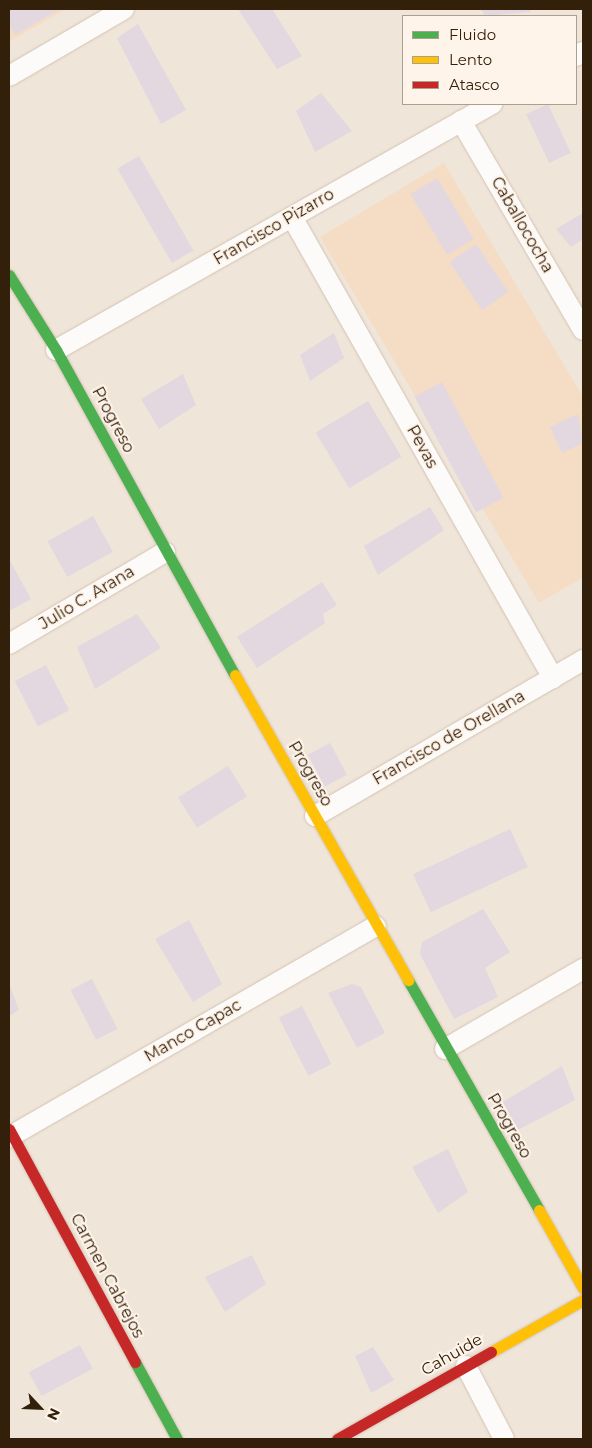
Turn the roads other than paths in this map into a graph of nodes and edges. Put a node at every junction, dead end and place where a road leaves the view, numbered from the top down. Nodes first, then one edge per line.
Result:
1 (124, 9) edge
2 (9, 76) edge
3 (490, 105) edge
4 (461, 121) junction
5 (292, 217) junction
6 (9, 276) edge
7 (583, 330) edge
8 (56, 350) junction
9 (165, 552) junction
10 (9, 644) edge
11 (583, 660) edge
12 (553, 678) junction
13 (315, 816) junction
14 (376, 926) junction
15 (583, 969) edge
16 (445, 1048) junction
17 (10, 1133) edge
18 (583, 1288) edge
19 (583, 1300) edge
20 (466, 1366) junction
21 (177, 1439) edge
22 (337, 1439) edge
23 (504, 1439) edge

1 - 2 street
3 - 4 street, Francisco Pizarro
4 - 5 street, Francisco Pizarro
4 - 7 street, Caballococha
5 - 8 street, Francisco Pizarro
5 - 12 street, Pevas
6 - 8 street, Progreso
8 - 9 street, Progreso
9 - 10 street, Julio C. Arana
9 - 13 street, Progreso
11 - 12 street, Francisco de Orellana
12 - 13 street, Francisco de Orellana
13 - 14 street, Progreso
14 - 16 street, Progreso
14 - 17 street, Manco Capac
15 - 16 street
16 - 18 street, Progreso
17 - 21 street, Carmen Cabrejos
19 - 20 street, Cahuide
20 - 22 street, Cahuide
20 - 23 street

